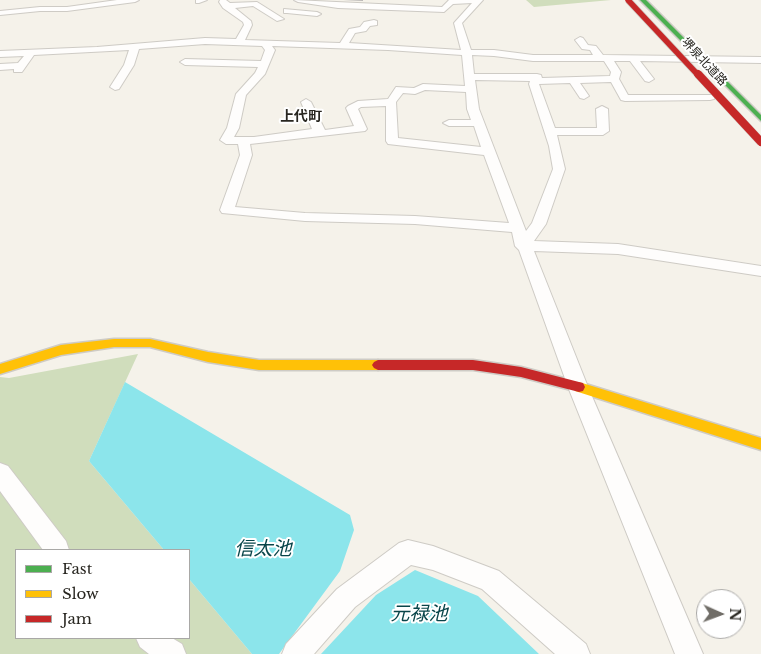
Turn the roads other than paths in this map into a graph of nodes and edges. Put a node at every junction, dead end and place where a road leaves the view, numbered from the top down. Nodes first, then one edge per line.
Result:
1 (135, 0) edge
2 (198, 0) edge
3 (203, 0) edge
4 (300, 0) edge
5 (403, 0) edge
6 (479, 0) edge
7 (622, 0) edge
8 (628, 0) edge
9 (637, 0) edge
10 (643, 0) edge
11 (451, 2) junction
12 (224, 3) edge
13 (395, 4) edge
14 (285, 7) junction
15 (382, 8) junction
16 (0, 13) edge
17 (330, 16) dead end
18 (356, 16) dead end
19 (280, 19) dead end
20 (309, 23) dead end
21 (374, 23) dead end
22 (105, 40) dead end
23 (580, 40) dead end
24 (74, 41) dead end
25 (239, 43) junction
26 (265, 44) junction
27 (342, 46) junction
28 (362, 46) junction
29 (133, 47) junction
30 (59, 51) junction
31 (32, 52) junction
32 (467, 53) junction
33 (1, 54) edge
34 (364, 58) dead end
35 (603, 58) junction
36 (633, 58) junction
37 (674, 58) junction
38 (700, 58) junction
39 (761, 60) edge
40 (186, 62) dead end
41 (0, 67) edge
42 (216, 67) junction
43 (262, 68) junction
44 (201, 70) dead end
45 (536, 79) junction
46 (614, 79) junction
47 (649, 79) dead end
48 (573, 80) junction
49 (470, 83) junction
50 (115, 87) dead end
51 (584, 96) dead end
52 (710, 97) junction
53 (306, 102) dead end
54 (391, 102) junction
55 (602, 109) dead end
56 (761, 119) edge
57 (449, 123) dead end
58 (478, 123) junction
59 (761, 127) edge
60 (319, 132) junction
61 (550, 132) junction
62 (243, 141) junction
63 (761, 142) edge
64 (761, 151) edge
65 (489, 152) junction
66 (516, 228) junction
67 (523, 246) junction
68 (761, 271) edge
69 (0, 369) edge
70 (578, 388) junction
71 (761, 444) edge
72 (0, 473) edge
73 (55, 549) edge
74 (150, 639) edge
75 (303, 646) edge
76 (172, 654) edge
77 (576, 654) edge
78 (689, 654) edge

1 - 16 street
2 - 3 street
4 - 14 street
4 - 15 street
5 - 11 street
6 - 11 street
6 - 32 street
7 - 37 main road
8 - 63 main road, 堺泉北道路, bridge
9 - 59 main road, 堺泉北道路
10 - 38 main road
11 - 13 street
12 - 19 street
12 - 25 street
13 - 15 street
14 - 17 street
14 - 20 street
15 - 18 street
21 - 27 street
22 - 29 street
23 - 35 street
24 - 30 street
25 - 26 street
25 - 29 street
26 - 27 street
26 - 43 street
27 - 28 street
28 - 32 street
28 - 34 street
29 - 30 street
29 - 50 street
30 - 31 street
31 - 33 street
31 - 41 street
32 - 35 street
32 - 49 street
35 - 36 street
35 - 46 street
36 - 37 street
36 - 47 street
37 - 38 street
37 - 52 main road
38 - 39 street
38 - 56 main road
40 - 42 street
42 - 43 street
42 - 44 street
43 - 62 street
45 - 48 street
45 - 49 street
45 - 61 street
46 - 48 street
46 - 52 street
48 - 51 street
49 - 54 street
49 - 58 street
52 - 64 main road
53 - 60 street
54 - 60 street
54 - 65 street
55 - 61 street
57 - 58 street
58 - 65 street
60 - 62 street
61 - 67 street
62 - 66 street
65 - 66 street
66 - 67 street
67 - 68 street
67 - 70 street
69 - 70 main road
70 - 71 main road
70 - 78 street
72 - 73 street
74 - 76 street
75 - 77 street

